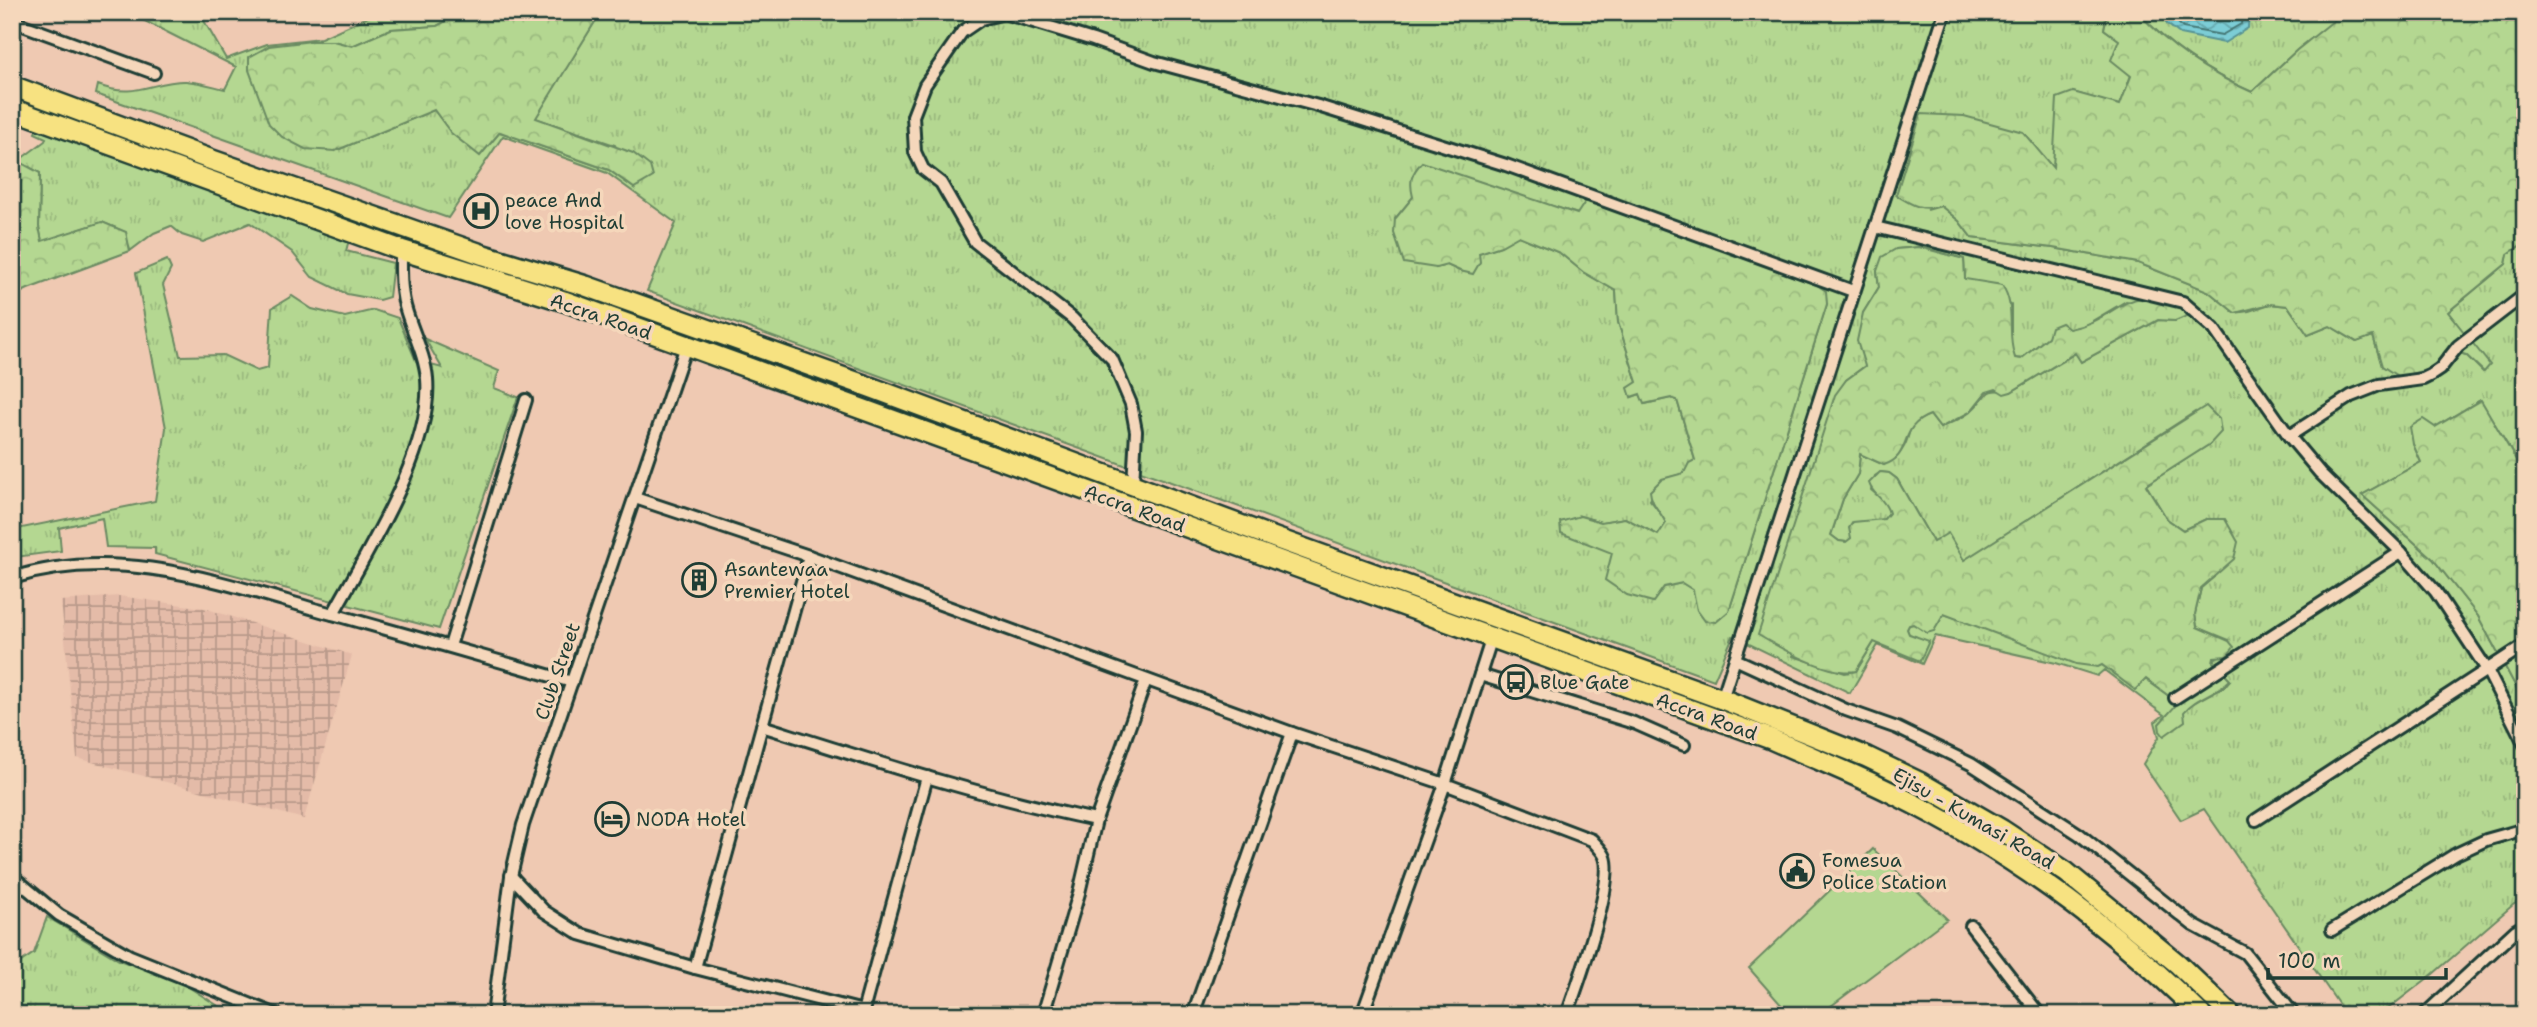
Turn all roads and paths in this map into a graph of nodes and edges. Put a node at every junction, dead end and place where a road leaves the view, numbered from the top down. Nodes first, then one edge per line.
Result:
1 (1945, 12) edge
2 (12, 21) edge
3 (154, 73) dead end
4 (12, 86) edge
5 (12, 109) edge
6 (1875, 227) junction
7 (401, 250) junction
8 (1853, 291) junction
9 (2523, 296) edge
10 (686, 346) junction
11 (526, 400) dead end
12 (2289, 436) junction
13 (1133, 484) junction
14 (635, 498) junction
15 (2401, 552) junction
16 (809, 556) junction
17 (12, 578) edge
18 (333, 614) junction
19 (1492, 637) junction
20 (2525, 645) edge
21 (450, 646) junction
22 (1735, 659) junction
23 (2486, 668) junction
24 (1480, 675) junction
25 (1146, 680) junction
26 (572, 682) junction
27 (2175, 698) dead end
28 (1722, 699) junction
29 (762, 726) junction
30 (1796, 728) joint
31 (1292, 733) junction
32 (1684, 745) dead end
33 (2525, 745) edge
34 (927, 778) junction
35 (1445, 784) junction
36 (1096, 820) junction
37 (2256, 820) dead end
38 (2525, 828) edge
39 (12, 876) edge
40 (511, 876) junction
41 (2525, 925) edge
42 (1971, 926) dead end
43 (2332, 930) dead end
44 (695, 968) junction
45 (1044, 1011) edge
46 (862, 1013) edge
47 (2039, 1014) edge
48 (277, 1015) edge
49 (493, 1015) edge
50 (1066, 1015) edge
51 (1193, 1015) edge
52 (1362, 1015) edge
53 (1567, 1015) edge
54 (2201, 1015) edge
55 (2231, 1015) edge
56 (2294, 1015) edge
57 (2424, 1015) edge

1 - 6 street
2 - 3 street
4 - 13 highway, Accra Road
5 - 7 highway, Accra Road
6 - 8 street
6 - 12 street
7 - 10 highway, Accra Road
7 - 18 street
8 - 13 street
8 - 22 street
9 - 12 street
10 - 14 street, Club Street
10 - 19 highway, Accra Road
11 - 21 street
12 - 15 street
13 - 28 highway, Accra Road
14 - 16 street
14 - 26 street, Club Street
15 - 23 street
15 - 27 street
16 - 25 street
16 - 29 street
17 - 18 street
18 - 21 street
19 - 24 street
19 - 54 highway, Accra Road
20 - 23 street
21 - 26 street
22 - 28 street
22 - 56 street
23 - 33 street
23 - 37 street
24 - 32 street
24 - 35 street
25 - 31 street
25 - 36 street
26 - 40 street, Club Street
28 - 30 highway, Accra Road
29 - 34 street
29 - 44 street
30 - 55 highway, Ejisu - Kumasi Road
31 - 35 street
31 - 51 street
34 - 36 street
34 - 46 street
35 - 52 street
35 - 53 street
36 - 45 street
38 - 43 street
39 - 48 street
40 - 44 street
40 - 49 street, Club Street
41 - 57 street
42 - 47 street
44 - 46 street
45 - 50 street

